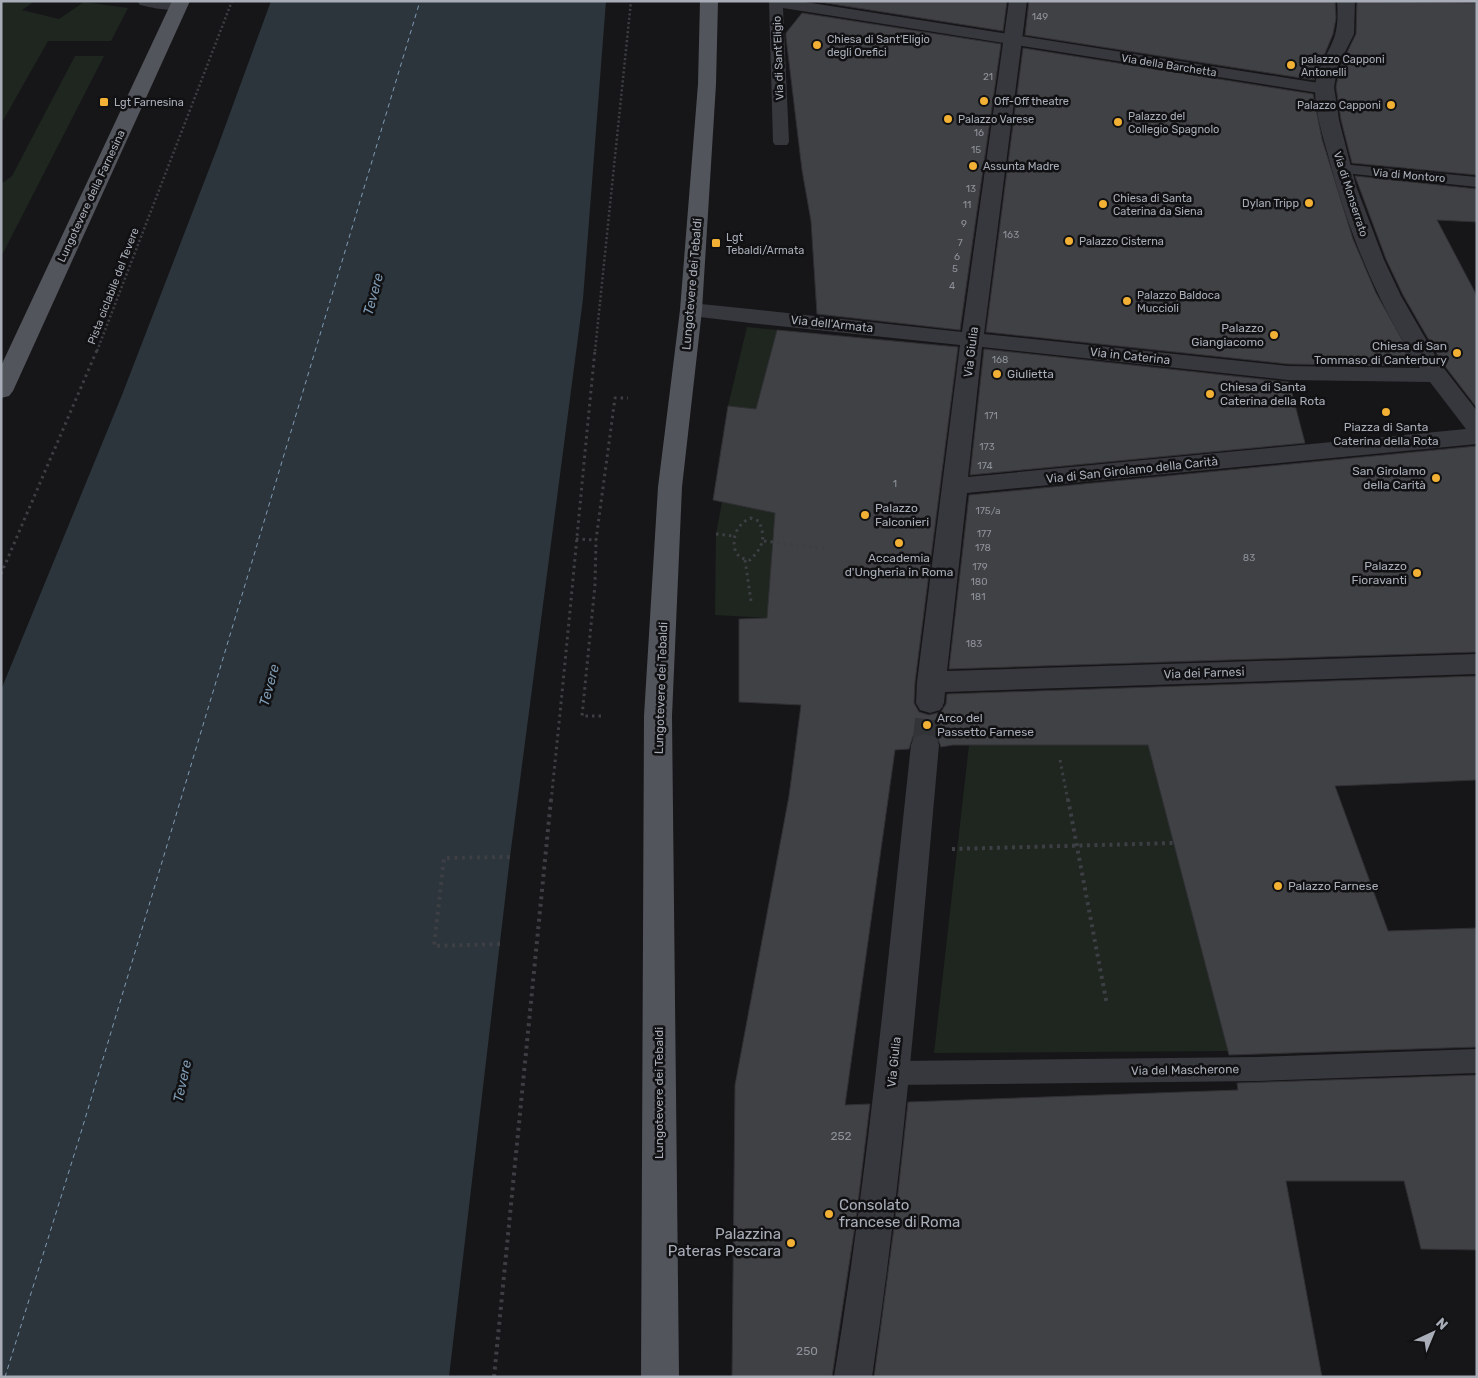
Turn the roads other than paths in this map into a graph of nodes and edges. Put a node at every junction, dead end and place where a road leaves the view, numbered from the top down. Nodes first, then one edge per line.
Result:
1 (146, 1) edge
2 (708, 1) edge
3 (1018, 1) edge
4 (1346, 1) edge
5 (180, 3) edge
6 (1013, 40) junction
7 (1325, 89) junction
8 (781, 142) dead end
9 (1341, 169) junction
10 (1477, 182) edge
11 (691, 310) junction
12 (972, 338) junction
13 (1435, 375) junction
14 (1, 391) edge
15 (1477, 427) edge
16 (1477, 436) edge
17 (955, 486) junction
18 (1477, 664) edge
19 (931, 692) joint
20 (925, 745) tunnel mouth
21 (1477, 1061) edge
22 (893, 1074) junction
23 (660, 1377) edge
24 (853, 1377) edge

1 - 5 street
2 - 11 main road, Lungotevere dei Tebaldi
3 - 6 street, Via Giulia
4 - 7 street, Via di Monserrato
5 - 14 main road, Lungotevere della Farnesina
6 - 7 lane, Via della Barchetta
6 - 8 lane, Via di Sant'Eligio
6 - 12 street, Via Giulia
7 - 9 street, Via di Monserrato
9 - 10 lane, Via di Montoro
9 - 13 street, Via di Monserrato
11 - 12 street, Via dell'Armata
11 - 23 main road, Lungotevere dei Tebaldi
12 - 13 street, Via in Caterina
12 - 17 street, Via Giulia
13 - 15 street
16 - 17 street, Via di San Girolamo della Carità
17 - 19 street, Via Giulia
18 - 19 street, Via dei Farnesi
20 - 22 street, Via Giulia
21 - 22 lane, Via del Mascherone
22 - 24 street, Via Giulia

